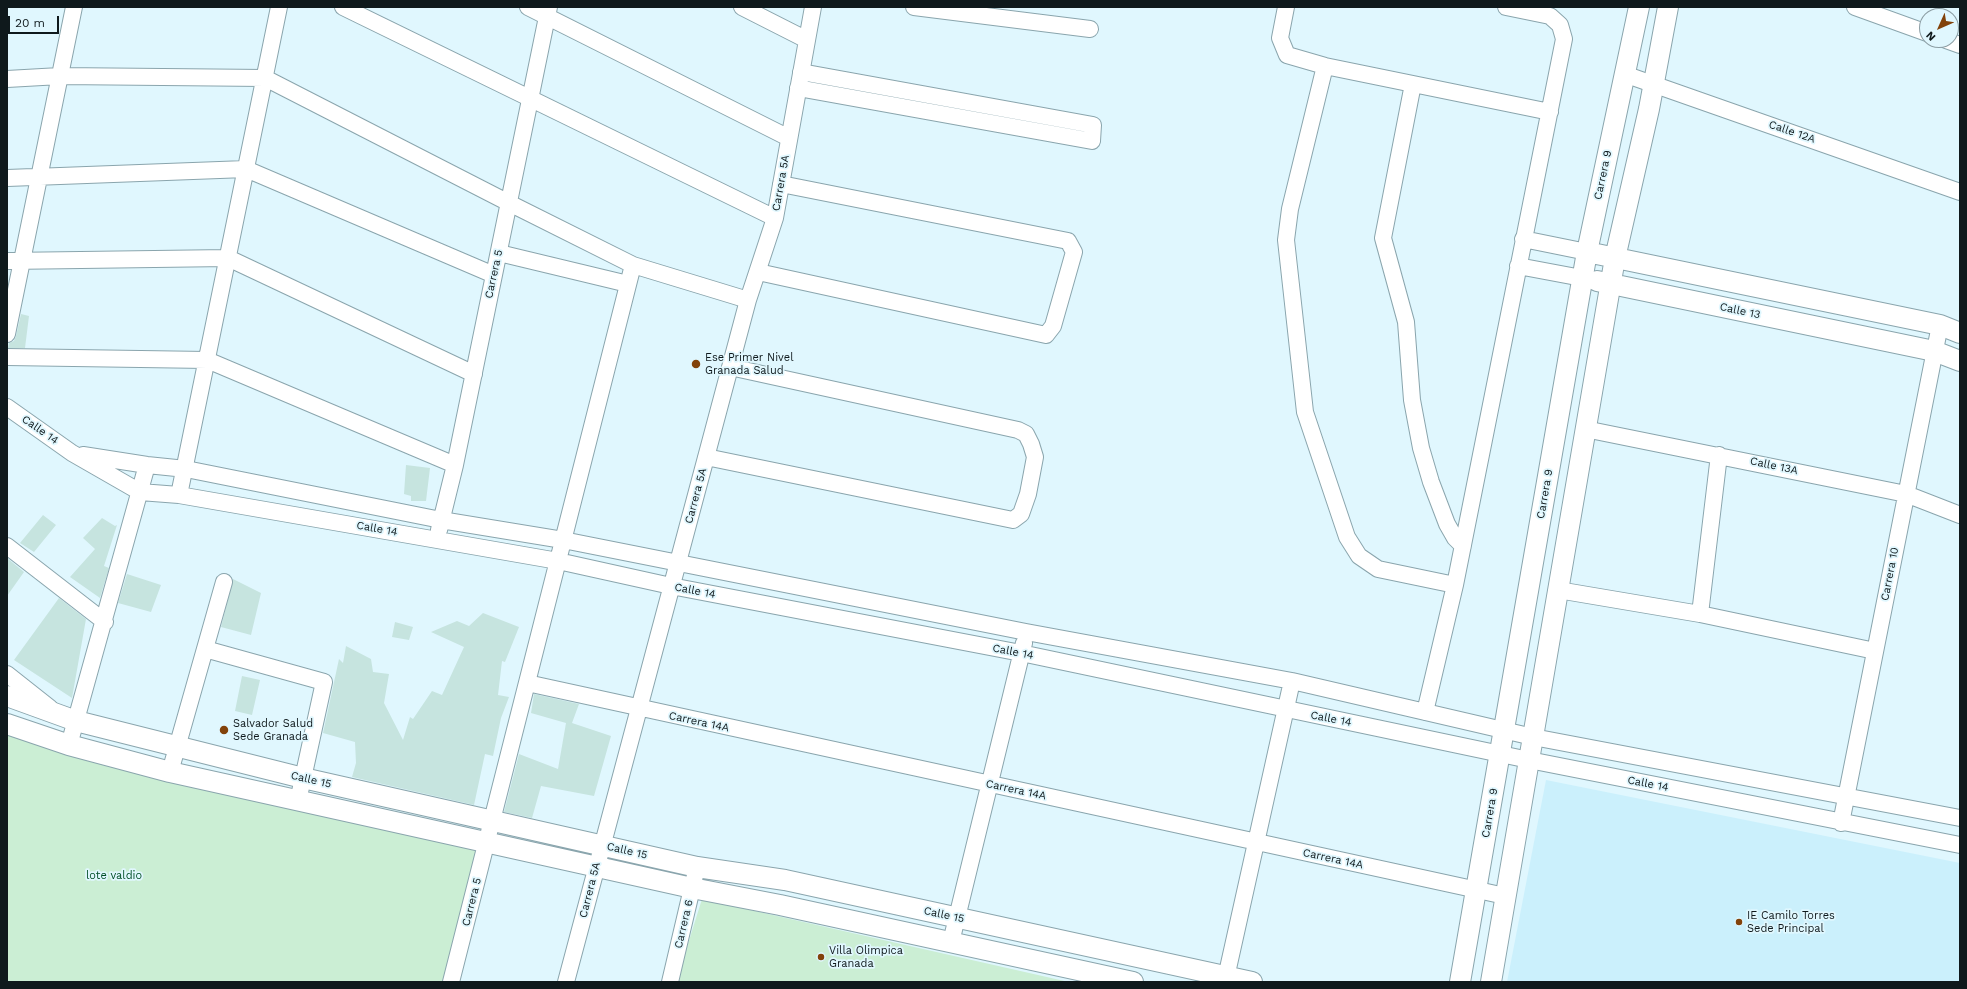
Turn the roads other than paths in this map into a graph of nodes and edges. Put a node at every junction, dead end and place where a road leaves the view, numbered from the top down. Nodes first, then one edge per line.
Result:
1 (74, 7) edge
2 (280, 7) edge
3 (343, 7) edge
4 (528, 7) edge
5 (742, 7) edge
6 (813, 7) edge
7 (914, 7) edge
8 (1286, 7) edge
9 (1506, 7) edge
10 (1639, 7) edge
11 (1668, 7) edge
12 (1855, 7) edge
13 (548, 11) edge
14 (1090, 29) dead end
15 (1919, 30) edge
16 (807, 40) junction
17 (1325, 66) junction
18 (801, 72) junction
19 (1624, 74) junction
20 (60, 76) junction
21 (265, 78) junction
22 (7, 79) edge
23 (1413, 84) junction
24 (1653, 84) junction
25 (798, 88) junction
26 (530, 99) junction
27 (1550, 112) junction
28 (789, 138) junction
29 (246, 169) junction
30 (39, 176) junction
31 (7, 178) edge
32 (780, 184) junction
33 (1960, 192) edge
34 (509, 204) junction
35 (775, 218) junction
36 (1523, 239) junction
37 (1587, 252) junction
38 (499, 253) junction
39 (228, 258) junction
40 (1615, 258) junction
41 (15, 261) edge
42 (633, 265) junction
43 (1518, 266) junction
44 (758, 272) junction
45 (494, 275) junction
46 (1582, 278) junction
47 (628, 284) junction
48 (1611, 284) junction
49 (748, 300) junction
50 (1940, 325) junction
51 (7, 334) edge
52 (1960, 334) edge
53 (1934, 351) junction
54 (7, 357) edge
55 (207, 360) junction
56 (1960, 361) edge
57 (730, 367) junction
58 (474, 374) junction
59 (7, 407) edge
60 (1586, 429) junction
61 (72, 453) junction
62 (1719, 455) junction
63 (706, 457) junction
64 (147, 465) junction
65 (455, 465) junction
66 (186, 469) junction
67 (140, 492) junction
68 (1906, 494) junction
69 (180, 495) junction
70 (1960, 515) edge
71 (441, 520) junction
72 (437, 540) junction
73 (563, 540) junction
74 (7, 546) edge
75 (1463, 546) junction
76 (558, 561) junction
77 (677, 564) junction
78 (224, 582) dead end
79 (1455, 585) junction
80 (671, 586) junction
81 (1558, 590) junction
82 (1700, 614) junction
83 (105, 622) junction
84 (1026, 632) junction
85 (205, 649) junction
86 (1875, 651) junction
87 (1021, 653) junction
88 (7, 674) edge
89 (1292, 681) junction
90 (527, 683) junction
91 (7, 696) edge
92 (638, 708) junction
93 (1285, 709) junction
94 (1425, 712) junction
95 (68, 718) junction
96 (7, 724) edge
97 (1504, 730) junction
98 (1533, 737) junction
99 (69, 745) junction
100 (177, 747) junction
101 (1500, 753) junction
102 (1529, 760) junction
103 (170, 772) junction
104 (303, 778) junction
105 (989, 784) junction
106 (1846, 797) junction
107 (298, 801) junction
108 (1960, 818) edge
109 (492, 821) junction
110 (1841, 823) junction
111 (1256, 842) junction
112 (486, 843) junction
113 (601, 845) junction
114 (1960, 845) edge
115 (596, 867) junction
116 (697, 867) junction
117 (692, 888) junction
118 (1476, 890) junction
119 (1505, 896) junction
120 (957, 918) junction
121 (951, 942) junction
122 (1226, 979) edge
123 (451, 982) edge
124 (566, 982) edge
125 (670, 982) edge
126 (1132, 982) edge
127 (1252, 982) edge
128 (1460, 982) edge
129 (1491, 982) edge

1 - 20 street
2 - 21 street
3 - 26 street
4 - 13 street
5 - 16 street
6 - 16 street, Carrera 5A
7 - 14 street
8 - 17 street
9 - 27 street
10 - 19 street, Carrera 9
11 - 24 street
12 - 15 street
13 - 26 street, Carrera 5
13 - 28 street
16 - 18 street, Carrera 5A
17 - 23 street
17 - 79 street
18 - 25 street, Carrera 5A
18 - 25 street
19 - 24 street, Calle 12A
19 - 37 street, Carrera 9
20 - 21 street
20 - 22 street
20 - 30 street
21 - 29 street
21 - 34 street
23 - 27 street
23 - 75 street
24 - 33 street, Calle 12A
24 - 40 street
25 - 28 street, Carrera 5A
26 - 34 street, Carrera 5
26 - 35 street
27 - 36 street
28 - 32 street, Carrera 5A
29 - 30 street
29 - 39 street
29 - 45 street
30 - 31 street
30 - 41 street
32 - 35 street, Carrera 5A
32 - 44 street
34 - 38 street, Carrera 5
34 - 42 street
35 - 44 street, Carrera 5A
36 - 37 street
36 - 43 street
37 - 40 street
37 - 46 street, Carrera 9
38 - 45 street, Carrera 5
38 - 47 street
39 - 41 street
39 - 55 street
39 - 58 street
40 - 48 street
40 - 50 street
41 - 51 street
42 - 47 street, Carrera 5
42 - 49 street
43 - 46 street, Calle 13
43 - 75 street
44 - 49 street, Carrera 5A
45 - 58 street, Carrera 5
46 - 48 street, Calle 13
46 - 97 street, Carrera 9
47 - 73 street, Carrera 5
48 - 53 street, Calle 13
48 - 60 street
49 - 57 street, Carrera 5A
50 - 52 street
50 - 53 street, Carrera 10
53 - 56 street, Calle 13
53 - 68 street, Carrera 10
54 - 55 street
55 - 65 street
55 - 66 street
57 - 63 street, Carrera 5A
57 - 63 street
58 - 65 street, Carrera 5
59 - 61 street, Calle 14
60 - 62 street, Calle 13A
60 - 81 street
61 - 64 street, Calle 14
61 - 67 street, Calle 14
62 - 68 street, Calle 13A
62 - 82 street
63 - 77 street, Carrera 5A
64 - 66 street, Calle 14
64 - 67 street
65 - 71 street, Carrera 5
66 - 69 street
66 - 71 street, Calle 14
67 - 69 street, Calle 14
67 - 83 street
68 - 70 street, Calle 13A
68 - 86 street, Carrera 10
69 - 72 street, Calle 14
71 - 72 street, Carrera 5
71 - 73 street, Calle 14
72 - 76 street, Calle 14
73 - 76 street, Carrera 5
73 - 77 street, Calle 14
74 - 83 street
75 - 79 street
76 - 80 street, Calle 14
76 - 90 street, Carrera 5
77 - 80 street, Carrera 5A
77 - 84 street, Calle 14
78 - 85 street
79 - 94 street
80 - 87 street, Calle 14
80 - 92 street, Carrera 5A
81 - 82 street
81 - 98 street
82 - 86 street
83 - 95 street
84 - 87 street
84 - 89 street, Calle 14
85 - 100 street
85 - 104 street
86 - 106 street, Carrera 10
87 - 93 street, Calle 14
87 - 105 street
88 - 95 street
89 - 93 street
89 - 94 street, Calle 14
90 - 92 street, Carrera 14A
90 - 109 street, Carrera 5
91 - 95 street, Calle 15
92 - 105 street, Carrera 14A
92 - 113 street, Carrera 5A
93 - 101 street, Calle 14
93 - 111 street
94 - 97 street, Calle 14
95 - 99 street
95 - 100 street, Calle 15
96 - 99 street, Calle 15
97 - 98 street, Calle 14
97 - 101 street, Carrera 9
98 - 102 street
98 - 106 street, Calle 14
99 - 103 street, Calle 15
100 - 103 street
100 - 104 street, Calle 15
101 - 102 street, Calle 14
101 - 118 street, Carrera 9
102 - 110 street, Calle 14
102 - 119 street
103 - 107 street, Calle 15
104 - 107 street
104 - 109 street, Calle 15
105 - 111 street, Carrera 14A
105 - 120 street
106 - 108 street, Calle 14
106 - 110 street, Carrera 10
107 - 112 street, Calle 15
109 - 112 street, Carrera 5
109 - 113 street, Calle 15
110 - 114 street, Calle 14
111 - 118 street, Carrera 14A
111 - 122 street
112 - 115 street, Calle 15
112 - 123 street, Carrera 5
113 - 115 street, Carrera 5A
113 - 116 street, Calle 15
115 - 117 street, Calle 15
115 - 124 street, Carrera 5A
116 - 117 street, Carrera 6
116 - 120 street, Calle 15
117 - 121 street, Calle 15
117 - 125 street, Carrera 6
118 - 119 street, Carrera 14A
118 - 128 street, Carrera 9
119 - 129 street
120 - 121 street
120 - 122 street, Calle 15
121 - 126 street, Calle 15
122 - 127 street, Calle 15

